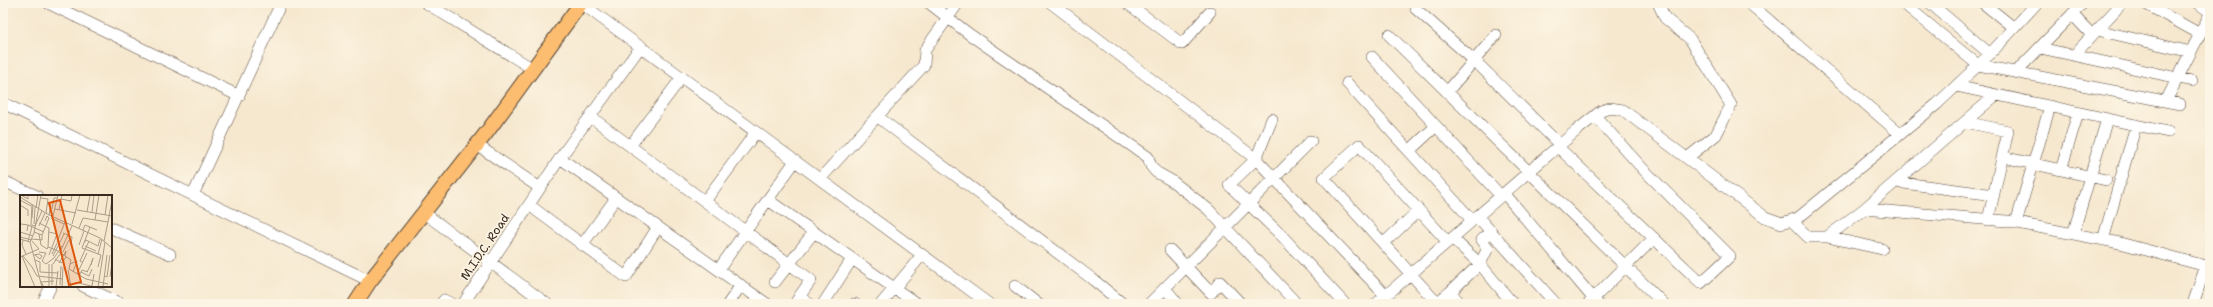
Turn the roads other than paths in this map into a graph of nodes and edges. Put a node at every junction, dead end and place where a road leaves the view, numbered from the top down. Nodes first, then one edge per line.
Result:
1 (48, 3) edge
2 (281, 3) edge
3 (426, 3) edge
4 (581, 3) edge
5 (929, 3) edge
6 (958, 3) edge
7 (1051, 3) edge
8 (1127, 3) edge
9 (1658, 3) edge
10 (1749, 3) edge
11 (1903, 3) edge
12 (1930, 3) edge
13 (1983, 3) edge
14 (2037, 3) edge
15 (2083, 3) edge
16 (2122, 3) edge
17 (2144, 3) edge
18 (2198, 3) edge
19 (1416, 9) dead end
20 (1210, 12) dead end
21 (2210, 13) edge
22 (2072, 14) junction
23 (948, 17) junction
24 (2014, 28) junction
25 (2094, 33) junction
26 (2200, 34) junction
27 (1496, 35) dead end
28 (1389, 36) dead end
29 (641, 46) junction
30 (2040, 48) junction
31 (2191, 52) junction
32 (1990, 54) junction
33 (2074, 55) junction
34 (1372, 57) dead end
35 (1474, 60) junction
36 (1978, 65) junction
37 (533, 69) junction
38 (2017, 71) junction
39 (2178, 77) junction
40 (682, 78) junction
41 (2192, 80) dead end
42 (1347, 83) dead end
43 (1956, 86) junction
44 (1447, 92) junction
45 (1996, 95) junction
46 (239, 96) junction
47 (2166, 101) junction
48 (3, 103) edge
49 (2180, 104) dead end
50 (2050, 106) junction
51 (2078, 112) junction
52 (1595, 116) junction
53 (591, 117) junction
54 (878, 117) junction
55 (1272, 119) dead end
56 (2107, 119) junction
57 (1965, 122) junction
58 (2136, 125) junction
59 (1435, 127) junction
60 (756, 132) junction
61 (2168, 132) dead end
62 (1900, 134) junction
63 (1311, 141) dead end
64 (477, 145) junction
65 (630, 146) junction
66 (1559, 146) junction
67 (1409, 151) junction
68 (2003, 157) junction
69 (560, 158) junction
70 (1687, 158) junction
71 (1256, 160) junction
72 (795, 161) junction
73 (2033, 164) junction
74 (2061, 170) junction
75 (1529, 172) junction
76 (2090, 177) junction
77 (1274, 178) junction
78 (820, 179) junction
79 (2106, 180) dead end
80 (3, 181) edge
81 (1896, 182) junction
82 (540, 188) junction
83 (1502, 194) junction
84 (35, 195) edge
85 (193, 195) junction
86 (1994, 195) junction
87 (616, 198) junction
88 (768, 200) junction
89 (705, 201) junction
90 (1249, 204) junction
91 (529, 205) junction
92 (1419, 210) junction
93 (1864, 210) junction
94 (424, 213) junction
95 (1475, 218) junction
96 (1791, 220) junction
97 (1988, 220) junction
98 (2016, 223) junction
99 (658, 227) junction
100 (112, 228) edge
101 (1226, 228) junction
102 (746, 231) junction
103 (1491, 231) junction
104 (814, 232) junction
105 (2073, 234) junction
106 (1654, 238) junction
107 (1827, 238) junction
108 (1450, 240) junction
109 (2103, 240) junction
110 (1384, 244) junction
111 (582, 245) junction
112 (1882, 249) dead end
113 (1170, 250) dead end
114 (170, 254) dead end
115 (922, 255) junction
116 (852, 259) junction
117 (491, 263) junction
118 (789, 264) junction
119 (1480, 264) junction
120 (2208, 266) edge
121 (1626, 267) junction
122 (1187, 268) junction
123 (719, 269) junction
124 (1411, 273) junction
125 (370, 281) junction
126 (775, 282) dead end
127 (741, 285) junction
128 (1015, 286) dead end
129 (50, 287) edge
130 (85, 287) edge
131 (895, 288) junction
132 (1165, 288) junction
133 (1450, 292) junction
134 (1386, 296) junction
135 (797, 300) edge
136 (1593, 302) edge
137 (1436, 303) edge
138 (42, 304) edge
139 (121, 304) edge
140 (355, 304) edge
141 (441, 304) edge
142 (452, 304) edge
143 (462, 304) edge
144 (547, 304) edge
145 (728, 304) edge
146 (767, 304) edge
147 (810, 304) edge
148 (823, 304) edge
149 (881, 304) edge
150 (917, 304) edge
151 (989, 304) edge
152 (1038, 304) edge
153 (1123, 304) edge
154 (1149, 304) edge
155 (1178, 304) edge
156 (1240, 304) edge
157 (1297, 304) edge
158 (1345, 304) edge
159 (1376, 304) edge
160 (1461, 304) edge
161 (1513, 304) edge
162 (1556, 304) edge
163 (1664, 304) edge
164 (2193, 304) edge

1 - 46 street
2 - 46 street
3 - 37 street
4 - 29 street
4 - 37 main road
5 - 23 street
6 - 23 street
7 - 71 street
8 - 20 street
9 - 70 street
10 - 62 street
11 - 36 street
12 - 32 street
13 - 24 street
14 - 24 street
15 - 22 street
16 - 25 street
17 - 26 street
18 - 21 street
19 - 35 street
21 - 26 street
22 - 25 street
22 - 30 street
23 - 54 street
23 - 101 street
24 - 32 street
25 - 31 street
25 - 33 street
26 - 31 street
27 - 35 street
28 - 44 street
29 - 40 street
29 - 53 street, M.I.D.C. Road
30 - 33 street
30 - 38 street
31 - 39 street
32 - 36 street
33 - 39 street
34 - 59 street
35 - 44 street
35 - 66 street
36 - 38 street
36 - 43 street
37 - 64 main road
38 - 47 street
39 - 41 street
39 - 47 street
40 - 60 street
40 - 65 street
42 - 67 street
43 - 45 street
43 - 62 street
44 - 75 street
45 - 50 street
45 - 57 street
46 - 85 street
47 - 49 street
48 - 85 street
50 - 51 street
50 - 73 street
51 - 56 street
51 - 74 street
52 - 66 street
52 - 70 street
52 - 106 street
53 - 65 street
53 - 69 street, M.I.D.C. Road
54 - 78 street
54 - 153 street
55 - 71 street
56 - 58 street
56 - 76 street
57 - 68 street
57 - 81 street
58 - 61 street
58 - 109 street
59 - 67 street
59 - 83 street
60 - 72 street
60 - 89 street
62 - 96 street
63 - 77 street
64 - 82 street
64 - 94 main road
65 - 89 street
66 - 75 street
66 - 106 street
67 - 95 street
68 - 73 street
68 - 86 street
69 - 82 street, M.I.D.C. Road
69 - 87 street
70 - 96 street
71 - 77 street
71 - 90 street
72 - 78 street
72 - 88 street
73 - 74 street
73 - 98 street
74 - 76 street
75 - 83 street
75 - 121 street
76 - 79 street
76 - 105 street
77 - 90 street
77 - 134 street
78 - 115 street
80 - 84 street
81 - 86 street
81 - 93 street
82 - 91 street, M.I.D.C. Road
83 - 95 street
83 - 136 street
85 - 125 street
86 - 97 street
87 - 99 street
87 - 111 street
88 - 102 street
88 - 104 street
89 - 102 street
90 - 101 street
90 - 158 street
91 - 111 street
91 - 117 street, M.I.D.C. Road
92 - 108 street
92 - 110 street
92 - 110 street
93 - 97 street
93 - 107 street
94 - 117 street
94 - 125 main road
95 - 103 street
95 - 108 street
96 - 107 street
97 - 98 street
98 - 105 street
99 - 111 street
99 - 123 street
100 - 114 street
101 - 122 street
101 - 157 street
102 - 118 street
102 - 123 street
103 - 119 street
103 - 162 street
104 - 116 street
104 - 118 street
105 - 109 street
106 - 121 street
107 - 112 street
108 - 119 street
108 - 124 street
109 - 120 street
110 - 124 street
113 - 122 street
115 - 131 street
115 - 151 street
116 - 131 street
116 - 148 street
117 - 143 street, M.I.D.C. Road
117 - 144 street
118 - 126 street
118 - 135 street
119 - 133 street
119 - 161 street
120 - 164 street
121 - 136 street
121 - 163 street
122 - 132 street
122 - 156 street
123 - 127 street
124 - 134 street
124 - 137 street
125 - 140 main road
127 - 145 street
127 - 146 street
128 - 152 street
129 - 138 street
130 - 139 street
131 - 149 street
131 - 150 street
132 - 154 street
132 - 155 street
133 - 137 street
133 - 160 street
134 - 159 street
135 - 147 street
141 - 142 street

